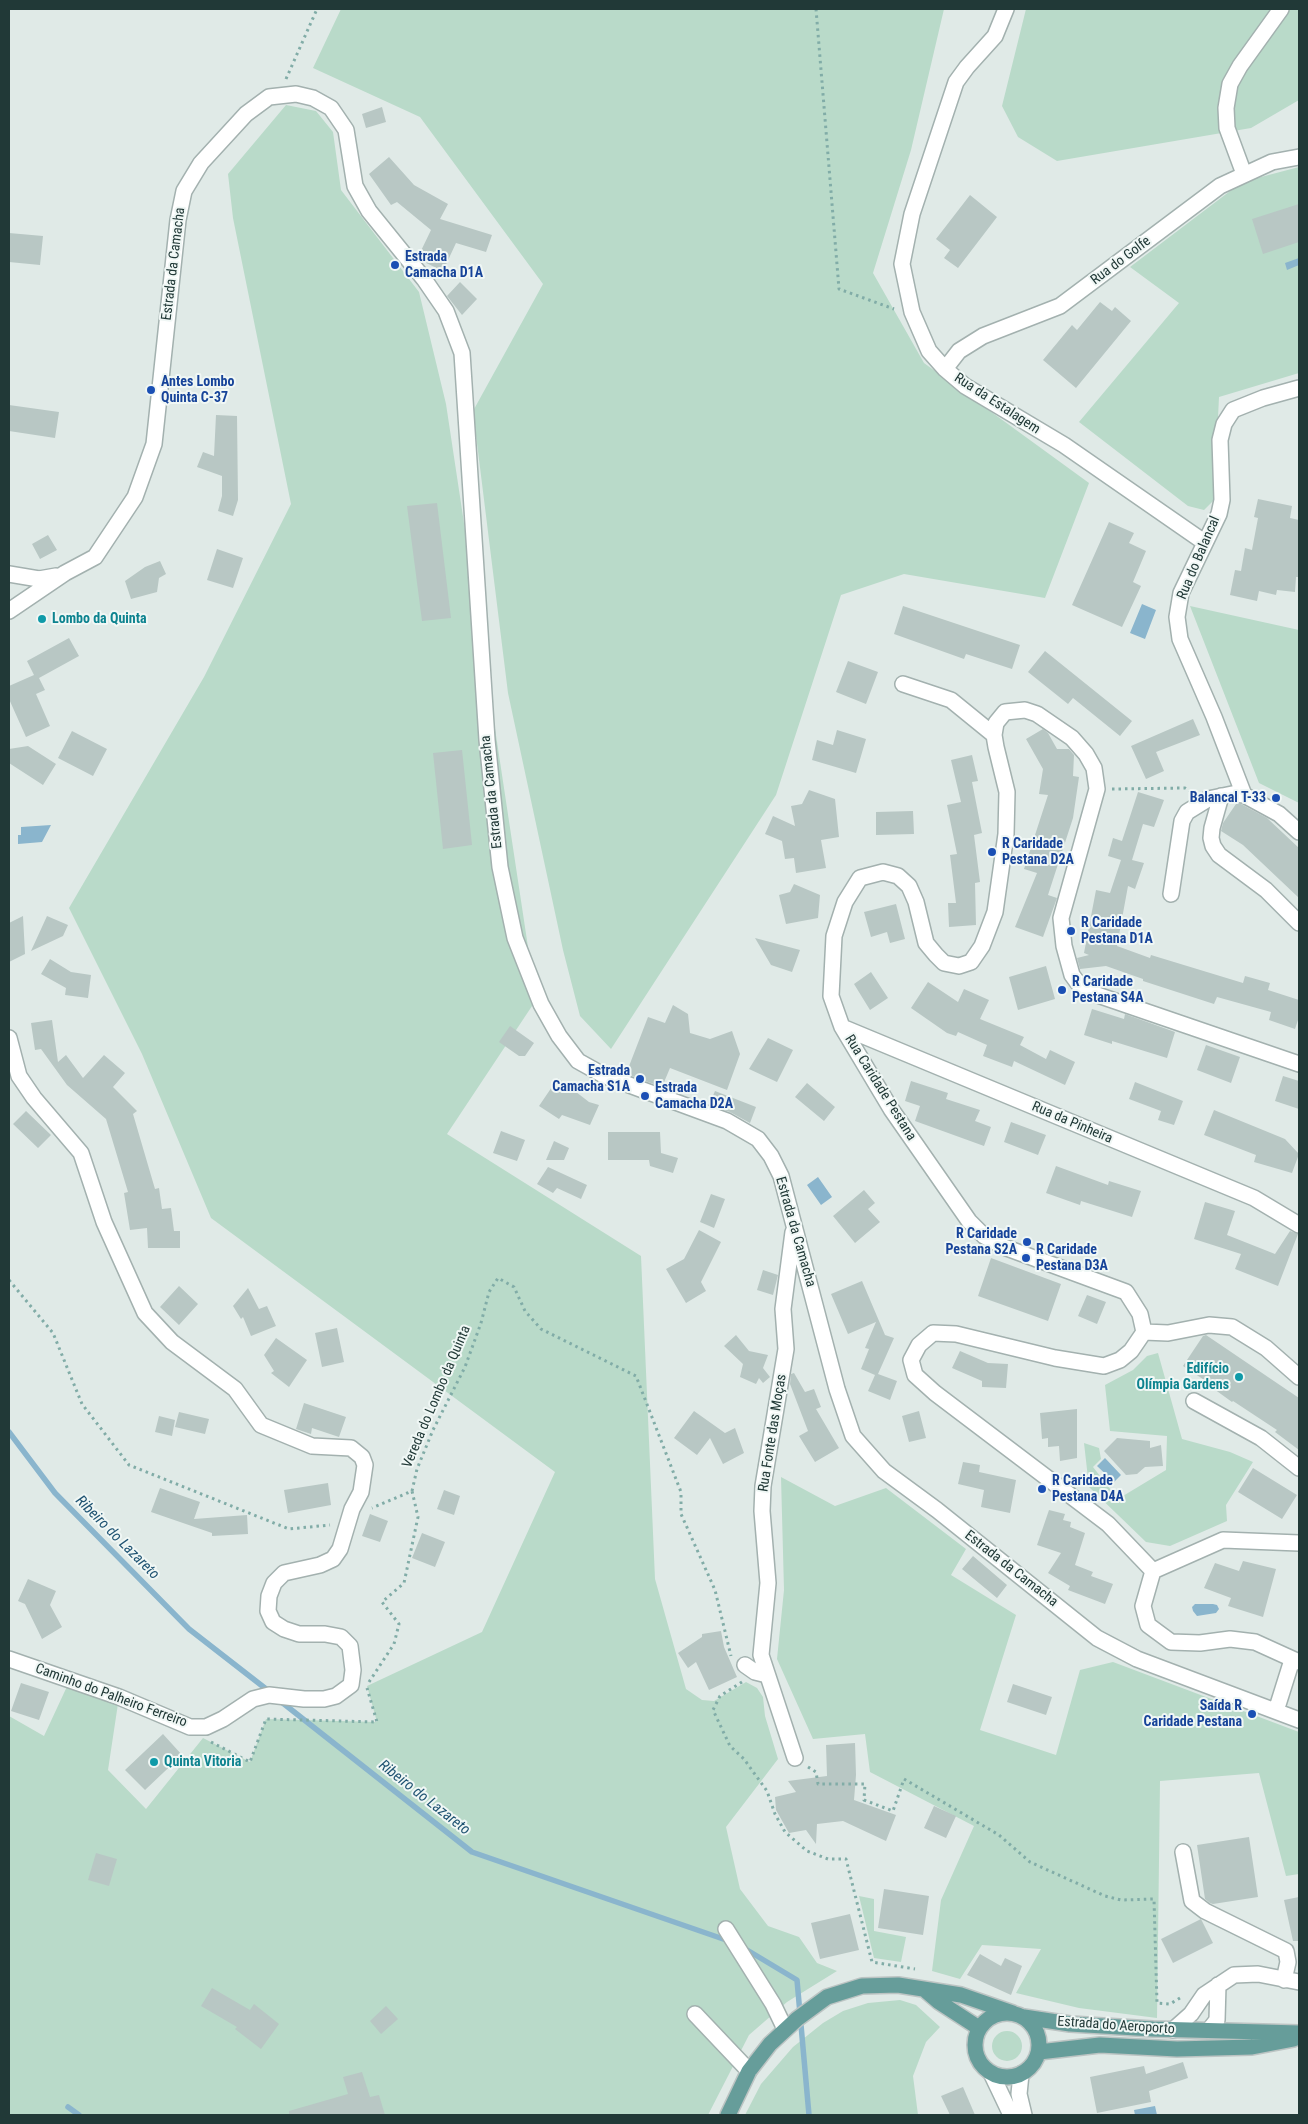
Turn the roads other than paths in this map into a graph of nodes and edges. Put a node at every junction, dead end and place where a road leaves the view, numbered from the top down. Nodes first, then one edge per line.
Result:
1 (1006, 9) edge
2 (1281, 9) edge
3 (1299, 157) edge
4 (1244, 174) junction
5 (945, 369) junction
6 (1299, 388) edge
7 (1204, 542) junction
8 (64, 573) junction
9 (9, 574) edge
10 (9, 611) edge
11 (903, 684) dead end
12 (994, 735) junction
13 (1244, 795) junction
14 (1214, 798) junction
15 (1299, 832) edge
16 (1171, 894) dead end
17 (1299, 923) edge
18 (842, 1027) junction
19 (9, 1038) edge
20 (1299, 1064) edge
21 (794, 1223) junction
22 (1299, 1225) edge
23 (1144, 1332) junction
24 (1299, 1377) edge
25 (1194, 1401) dead end
26 (1299, 1468) edge
27 (1299, 1543) edge
28 (1153, 1571) junction
29 (9, 1659) edge
30 (1296, 1661) edge
31 (741, 1670) road end
32 (767, 1674) junction
33 (1276, 1711) junction
34 (1299, 1720) edge
35 (795, 1758) dead end
36 (1183, 1852) dead end
37 (726, 1929) dead end
38 (1292, 1981) edge
39 (1218, 1985) junction
40 (925, 1990) junction
41 (695, 2014) dead end
42 (1018, 2015) junction
43 (979, 2028) junction
44 (785, 2029) junction
45 (1173, 2030) junction
46 (1209, 2030) junction
47 (1299, 2033) edge
48 (1299, 2037) edge
49 (1177, 2049) junction
50 (1039, 2052) junction
51 (749, 2070) junction
52 (992, 2074) junction
53 (1021, 2074) junction
54 (728, 2115) edge
55 (1011, 2115) edge
56 (1024, 2115) edge

1 - 5 street, Rua da Estalagem
2 - 4 street
3 - 4 street, Rua do Golfe
4 - 5 street, Rua do Golfe
5 - 7 street, Rua da Estalagem
6 - 7 street, Rua do Balancal
7 - 13 street, Rua do Balancal
8 - 9 street, Estrada da Camacha
8 - 10 street, Estrada da Camacha
8 - 21 street, Estrada da Camacha
11 - 12 street
12 - 18 street, Rua Caridade Pestana
12 - 20 street
13 - 14 street
13 - 15 street
14 - 16 street
14 - 17 street
18 - 22 street, Rua da Pinheira
18 - 23 street, Rua Caridade Pestana
19 - 29 street, Caminho do Palheiro Ferreiro
21 - 32 street, Rua Fonte das Moças
21 - 33 street, Estrada da Camacha
23 - 24 street
23 - 28 street
25 - 26 street
27 - 28 street
28 - 30 street
30 - 33 street
31 - 32 street
32 - 35 street, Rua Fonte das Moças
33 - 34 street, Estrada da Camacha
36 - 38 street
37 - 44 street
38 - 39 street
39 - 45 street
39 - 46 street
40 - 42 main road, Estrada do Aeroporto
40 - 43 main road, Estrada do Aeroporto
40 - 44 main road, Estrada do Aeroporto
41 - 51 street
42 - 43 main road
42 - 45 main road, Estrada do Aeroporto
42 - 50 main road
43 - 52 main road
44 - 51 main road, Estrada do Aeroporto
45 - 46 main road, Estrada do Aeroporto
46 - 47 main road, Estrada do Aeroporto
46 - 49 main road, Estrada do Aeroporto
48 - 49 main road, Estrada do Aeroporto
49 - 50 main road, Estrada do Aeroporto
50 - 53 main road
51 - 54 main road, Estrada do Aeroporto
52 - 53 main road
52 - 55 street
53 - 56 street

